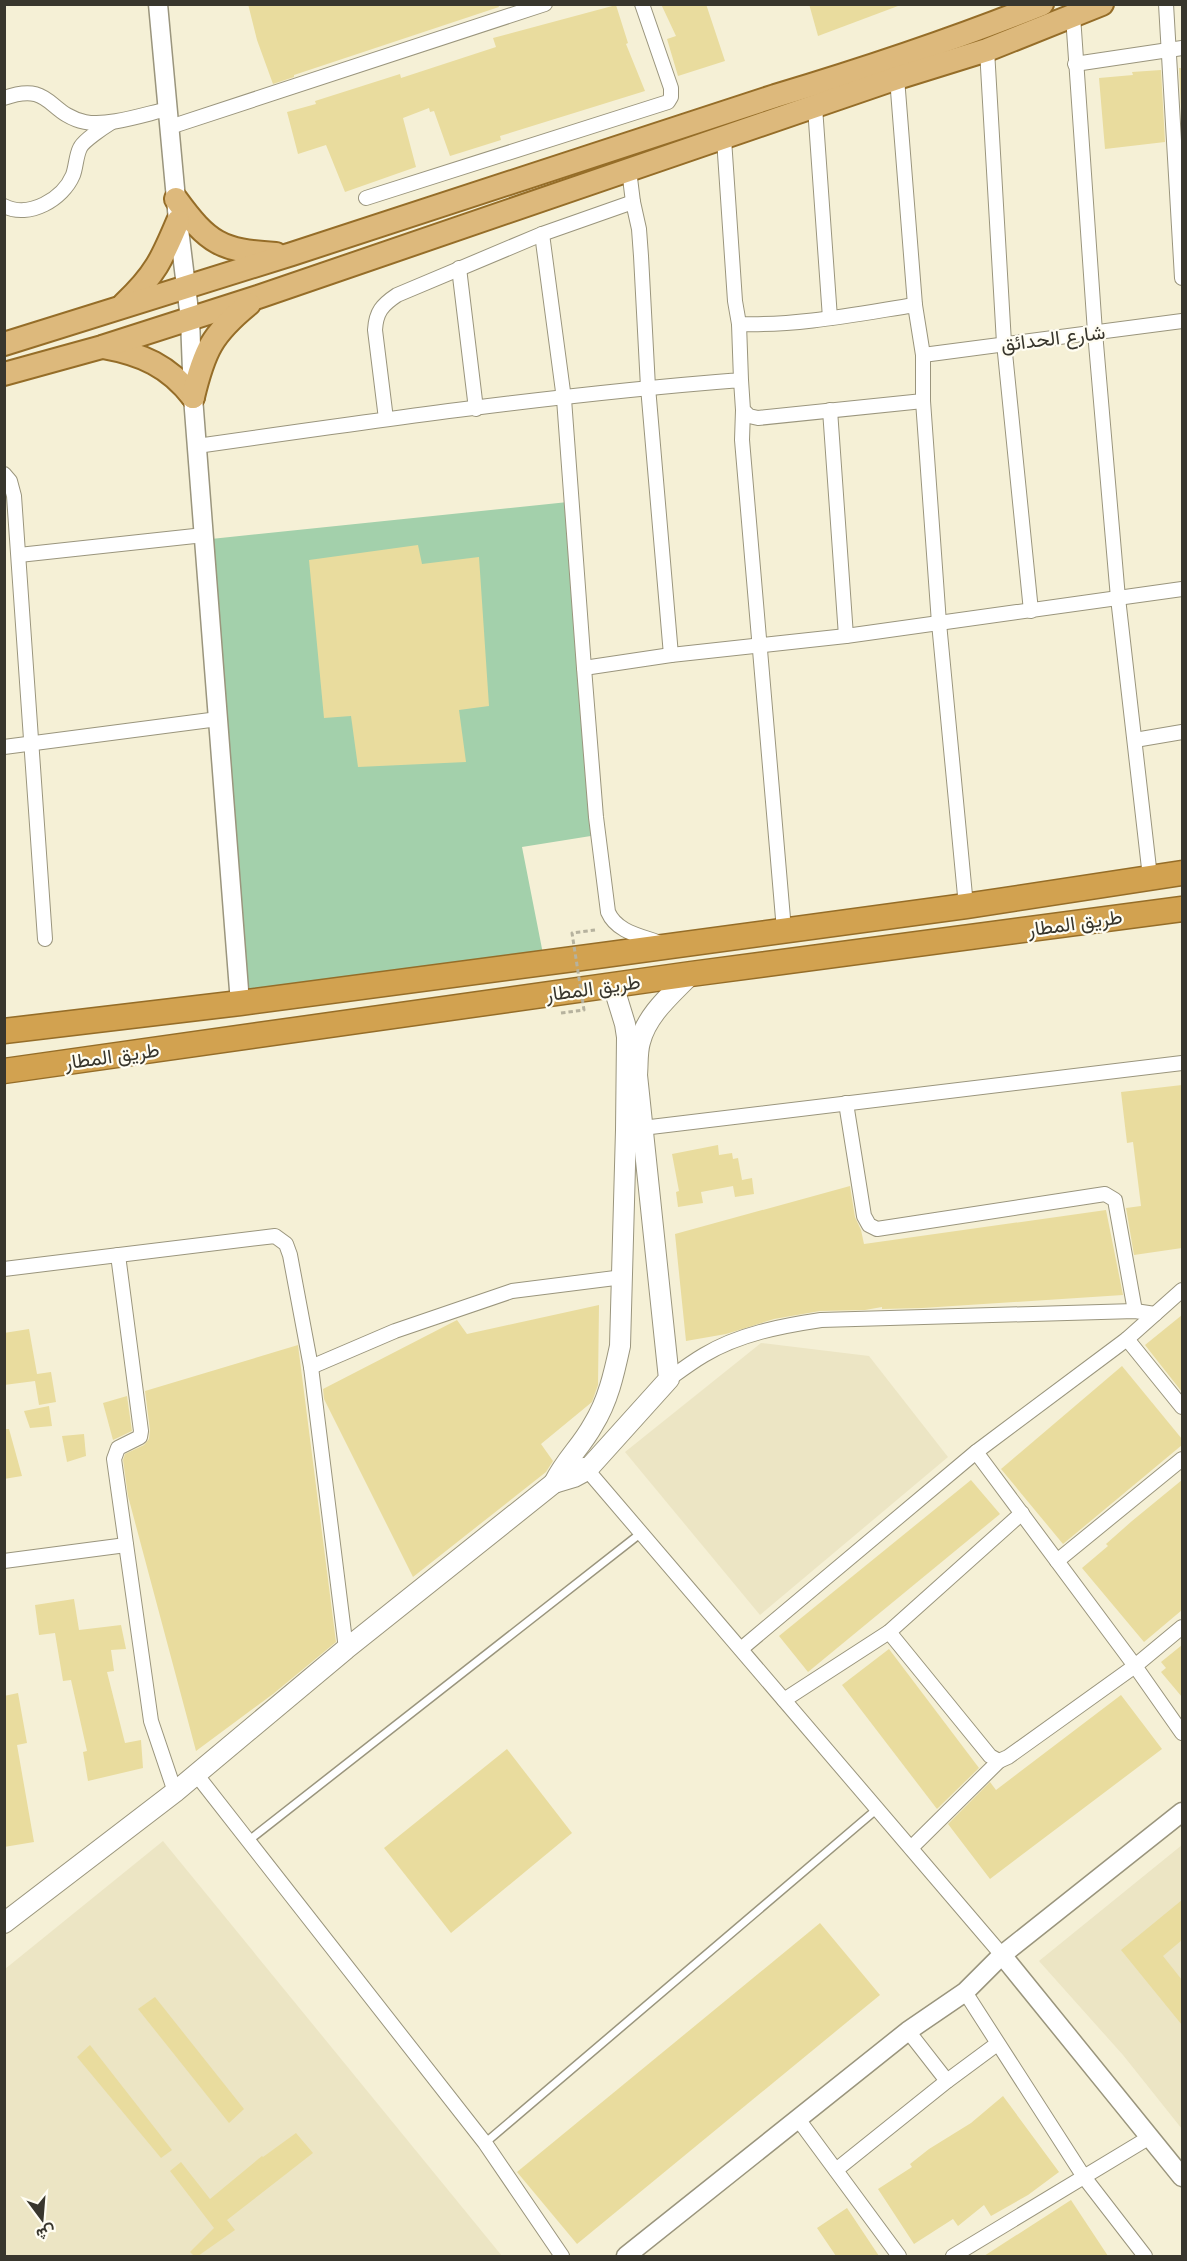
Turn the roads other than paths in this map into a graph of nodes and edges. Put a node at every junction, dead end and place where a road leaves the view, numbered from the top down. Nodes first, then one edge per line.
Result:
1 (158, 4) edge
2 (545, 4) edge
3 (642, 4) edge
4 (1042, 4) edge
5 (1102, 4) edge
6 (1166, 4) edge
7 (1073, 16) junction
8 (1182, 48) edge
9 (987, 50) junction
10 (1168, 50) junction
11 (1075, 64) junction
12 (897, 78) junction
13 (4, 98) edge
14 (815, 107) junction
15 (169, 118) junction
16 (115, 120) junction
17 (724, 139) junction
18 (629, 170) junction
19 (366, 198) dead end
20 (633, 202) junction
21 (4, 206) edge
22 (177, 210) junction
23 (542, 234) junction
24 (292, 254) junction
25 (459, 268) junction
26 (1182, 278) edge
27 (186, 286) junction
28 (258, 297) junction
29 (915, 306) junction
30 (120, 307) junction
31 (830, 318) junction
32 (190, 319) junction
33 (1182, 321) edge
34 (739, 324) junction
35 (1095, 332) junction
36 (1004, 343) junction
37 (4, 344) edge
38 (102, 347) junction
39 (923, 355) junction
40 (4, 374) edge
41 (741, 380) junction
42 (648, 387) junction
43 (193, 397) junction
44 (564, 399) junction
45 (923, 401) junction
46 (476, 409) junction
47 (743, 410) junction
48 (830, 410) junction
49 (386, 419) junction
50 (197, 446) junction
51 (4, 474) edge
52 (204, 535) junction
53 (19, 555) junction
54 (1182, 589) edge
55 (1118, 598) junction
56 (1031, 610) junction
57 (939, 623) junction
58 (846, 636) junction
59 (759, 646) junction
60 (671, 656) junction
61 (584, 668) junction
62 (218, 719) junction
63 (1182, 732) edge
64 (1135, 740) junction
65 (31, 743) junction
66 (4, 747) edge
67 (1182, 873) edge
68 (1150, 877) junction
69 (966, 906) junction
70 (1182, 909) edge
71 (784, 930) junction
72 (45, 939) dead end
73 (668, 946) junction
74 (691, 974) junction
75 (613, 985) junction
76 (240, 1003) junction
77 (4, 1030) edge
78 (1182, 1063) edge
79 (4, 1071) edge
80 (846, 1102) junction
81 (635, 1129) junction
82 (118, 1255) junction
83 (4, 1269) edge
84 (623, 1277) junction
85 (1182, 1290) edge
86 (1135, 1311) junction
87 (1155, 1314) junction
88 (1127, 1339) junction
89 (311, 1367) junction
90 (669, 1379) junction
91 (1182, 1407) edge
92 (975, 1452) junction
93 (572, 1453) junction
94 (1182, 1460) edge
95 (587, 1470) junction
96 (554, 1483) junction
97 (1022, 1513) junction
98 (641, 1533) junction
99 (126, 1545) junction
100 (4, 1561) edge
101 (1058, 1561) junction
102 (1182, 1627) edge
103 (889, 1632) junction
104 (346, 1649) junction
105 (741, 1649) junction
106 (1135, 1666) junction
107 (784, 1700) junction
108 (1182, 1733) edge
109 (999, 1761) junction
110 (196, 1774) junction
111 (175, 1792) junction
112 (877, 1809) junction
113 (1182, 1812) edge
114 (248, 1841) junction
115 (911, 1848) junction
116 (5, 1922) edge
117 (1002, 1955) junction
118 (965, 1992) junction
119 (908, 2031) junction
120 (997, 2044) junction
121 (947, 2081) junction
122 (798, 2119) junction
123 (1150, 2137) junction
124 (485, 2143) junction
125 (836, 2170) junction
126 (1084, 2177) junction
127 (1182, 2177) edge
128 (644, 2250) edge
129 (562, 2256) edge
130 (626, 2256) edge
131 (899, 2256) edge
132 (953, 2256) edge
133 (1145, 2256) edge

1 - 15 street
2 - 15 street
3 - 19 street
4 - 24 main road
5 - 7 main road
6 - 10 street
7 - 9 main road
7 - 11 street
8 - 10 street
9 - 12 main road
9 - 36 street
10 - 11 street
10 - 26 street
11 - 35 street
12 - 14 main road
12 - 29 street
13 - 16 street
14 - 17 main road
14 - 31 street
15 - 16 street
15 - 22 street
16 - 21 street
17 - 18 main road
17 - 34 street
18 - 20 street
18 - 28 main road
20 - 23 street
20 - 42 street
22 - 24 main road
22 - 27 street
22 - 30 main road
23 - 25 street
23 - 44 street
24 - 27 main road
25 - 46 street
25 - 49 street
27 - 30 main road
27 - 32 street
28 - 32 main road
28 - 43 main road
29 - 31 street
29 - 39 street
30 - 37 main road
31 - 34 street
32 - 38 main road
32 - 43 street
33 - 35 street, شارع الحدائق
34 - 41 street
35 - 36 street, شارع الحدائق
35 - 55 street
36 - 39 street, شارع الحدائق
36 - 56 street
38 - 40 main road
38 - 43 main road
39 - 45 street
41 - 42 street
41 - 47 street
42 - 44 street
42 - 60 street
43 - 50 street
44 - 46 street
44 - 61 street
45 - 48 street
45 - 57 street
46 - 49 street
47 - 48 street
47 - 59 street
48 - 58 street
49 - 50 street
50 - 52 street
51 - 53 street
52 - 53 street
52 - 62 street
53 - 65 street
54 - 55 street
55 - 56 street
55 - 64 street
56 - 57 street
57 - 58 street
57 - 69 street
58 - 59 street
59 - 60 street
59 - 71 street
60 - 61 street
61 - 73 street
62 - 65 street
62 - 76 street
63 - 64 street
64 - 68 street
65 - 66 street
65 - 72 street
67 - 68 highway, طريق المطار
68 - 69 highway, طريق المطار
69 - 71 highway, طريق المطار
70 - 74 highway, طريق المطار
71 - 73 highway, طريق المطار
73 - 76 highway, طريق المطار
74 - 75 highway, طريق المطار
74 - 81 main road
75 - 79 highway, طريق المطار
75 - 81 main road
76 - 77 highway, طريق المطار
78 - 80 street
80 - 81 street
80 - 86 street
81 - 84 main road
81 - 90 main road
82 - 83 street
82 - 89 street
82 - 99 street
84 - 89 street
84 - 93 main road
85 - 87 street
86 - 87 street
86 - 90 street
87 - 88 street
88 - 91 street
88 - 92 street
89 - 104 street
90 - 95 main road
92 - 97 street
92 - 105 street
93 - 95 street
93 - 96 main road
94 - 101 street
95 - 96 main road
95 - 98 street
96 - 104 main road
97 - 101 street
97 - 103 street
98 - 105 street
98 - 114 lane
99 - 100 street
99 - 111 street
101 - 106 street
102 - 106 street
103 - 107 street
103 - 109 street
104 - 110 main road
105 - 107 street
106 - 108 street
106 - 109 street
107 - 112 street
109 - 115 street
110 - 111 main road
110 - 114 street
111 - 116 main road
112 - 115 street
112 - 124 lane
113 - 117 street
114 - 124 street
115 - 117 street
117 - 118 street
117 - 123 street
118 - 119 street
118 - 120 street
119 - 121 street
119 - 122 street
120 - 121 street
120 - 126 street
121 - 125 street
122 - 125 street
122 - 128 street
123 - 126 street
123 - 127 street
124 - 129 street
125 - 131 street
126 - 132 street
126 - 133 street
128 - 130 street

